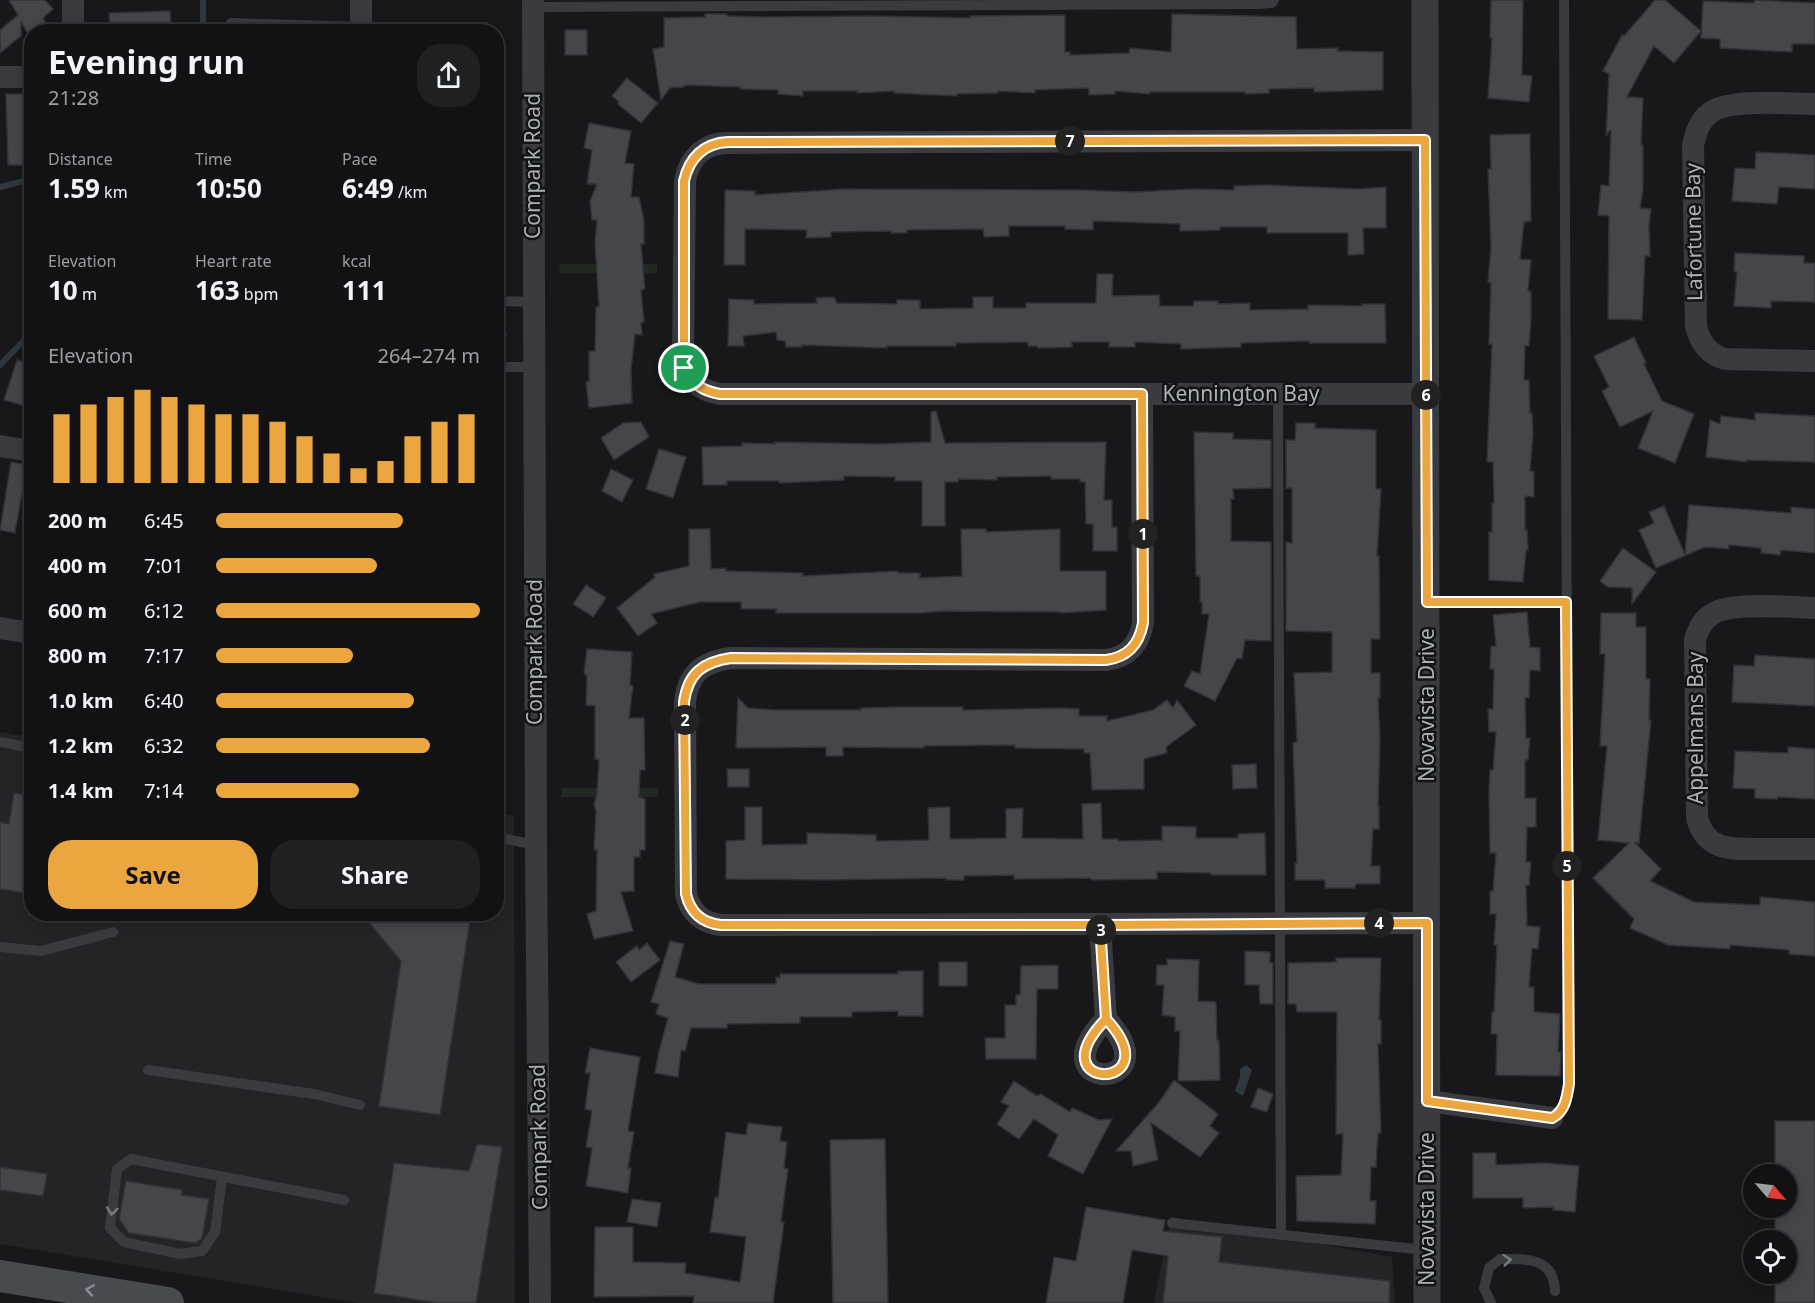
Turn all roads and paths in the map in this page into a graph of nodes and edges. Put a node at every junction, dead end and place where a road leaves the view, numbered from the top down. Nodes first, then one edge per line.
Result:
1 (73, 0) edge
2 (362, 0) edge
3 (1274, 0) edge
4 (1425, 0) edge
5 (1564, 0) edge
6 (533, 3) edge
7 (231, 23) dead end
8 (73, 24) edge
9 (253, 24) edge
10 (362, 24) edge
11 (0, 76) edge
12 (24, 77) edge
13 (1815, 104) edge
14 (1425, 140) junction
15 (504, 302) edge
16 (533, 302) junction
17 (1815, 361) edge
18 (504, 367) edge
19 (533, 367) junction
20 (1142, 394) junction
21 (1278, 394) junction
22 (1426, 394) junction
23 (0, 446) edge
24 (24, 450) edge
25 (1427, 602) junction
26 (1566, 602) junction
27 (1815, 608) edge
28 (0, 628) edge
29 (24, 632) edge
30 (0, 742) edge
31 (24, 746) edge
32 (504, 839) edge
33 (536, 845) junction
34 (1815, 849) edge
35 (1427, 923) junction
36 (1280, 924) junction
37 (1100, 925) junction
38 (113, 932) dead end
39 (0, 947) edge
40 (1106, 1019) dead end
41 (148, 1070) dead end
42 (1427, 1101) junction
43 (360, 1105) dead end
44 (1552, 1118) joint
45 (222, 1178) junction
46 (344, 1200) dead end
47 (1172, 1222) dead end
48 (1281, 1235) junction
49 (1427, 1250) junction
50 (0, 1276) edge
51 (1554, 1291) dead end
52 (168, 1303) edge
53 (540, 1303) edge
54 (1427, 1303) edge
55 (1491, 1303) edge

1 - 8 street
2 - 10 street
3 - 6 lane
4 - 14 street, Novavista Drive
5 - 26 lane
6 - 16 street, Compark Road
7 - 9 lane
11 - 12 street
13 - 17 street, Lafortune Bay
14 - 20 street, Kennington Bay
14 - 22 street, Novavista Drive
15 - 16 lane
16 - 19 street, Compark Road
18 - 19 lane
19 - 33 street, Compark Road
20 - 21 street, Kennington Bay
20 - 37 street
21 - 22 street, Kennington Bay
21 - 36 lane
22 - 25 street, Novavista Drive
23 - 24 street
25 - 26 lane
25 - 35 street, Novavista Drive
26 - 44 lane
27 - 34 street, Appelmans Bay
28 - 29 street
30 - 31 lane
32 - 33 lane
33 - 53 street, Compark Road
35 - 36 street
35 - 42 street, Novavista Drive
36 - 37 street
36 - 48 lane
37 - 40 street
38 - 39 lane
41 - 43 lane
42 - 44 street
42 - 49 street, Novavista Drive
45 -> 45 lane
45 - 46 lane
47 - 48 lane
48 - 49 lane
49 - 54 street, Novavista Drive
52 -> 50 main road
55 -> 51 lane

